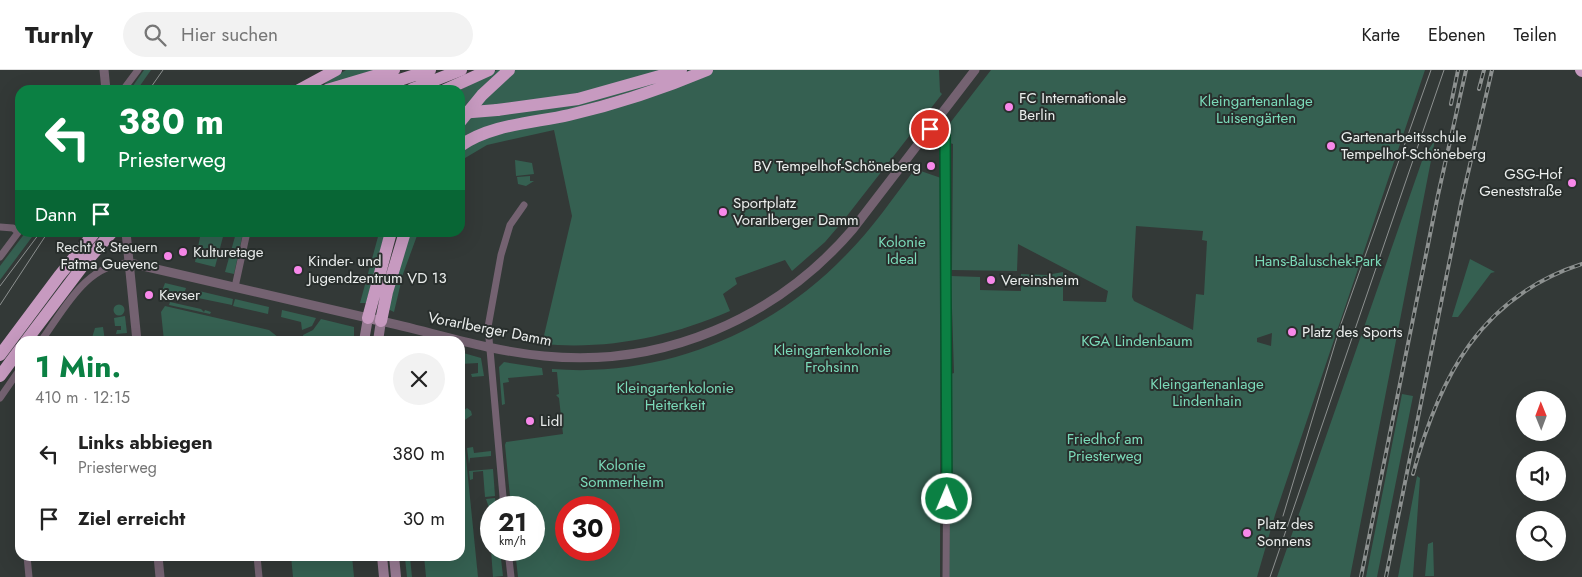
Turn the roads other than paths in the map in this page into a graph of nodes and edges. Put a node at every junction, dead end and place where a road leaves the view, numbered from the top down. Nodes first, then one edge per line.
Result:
1 (104, 70) edge
2 (138, 70) edge
3 (336, 70) edge
4 (394, 70) edge
5 (430, 70) edge
6 (445, 70) edge
7 (461, 70) edge
8 (489, 70) edge
9 (509, 70) edge
10 (682, 70) edge
11 (706, 70) edge
12 (975, 70) edge
13 (106, 85) edge
14 (127, 85) edge
15 (308, 85) edge
16 (344, 85) edge
17 (384, 85) edge
18 (424, 85) edge
19 (427, 85) edge
20 (440, 85) edge
21 (456, 85) edge
22 (465, 113) edge
23 (465, 116) edge
24 (938, 119) junction
25 (465, 144) edge
26 (524, 205) dead end
27 (0, 227) edge
28 (15, 229) edge
29 (15, 236) edge
30 (91, 237) edge
31 (108, 237) edge
32 (127, 237) edge
33 (246, 237) edge
34 (390, 237) edge
35 (403, 237) edge
36 (0, 256) edge
37 (130, 263) junction
38 (235, 286) junction
39 (368, 318) junction
40 (381, 321) junction
41 (30, 336) edge
42 (45, 336) edge
43 (137, 336) edge
44 (365, 336) edge
45 (379, 336) edge
46 (446, 336) edge
47 (465, 340) edge
48 (489, 346) junction
49 (0, 355) edge
50 (15, 356) edge
51 (0, 376) edge
52 (15, 377) edge
53 (0, 398) edge
54 (503, 496) edge
55 (27, 561) edge
56 (158, 561) edge
57 (257, 561) edge
58 (382, 561) edge
59 (394, 561) edge
60 (509, 561) edge
61 (29, 577) edge
62 (160, 577) edge
63 (259, 577) edge
64 (384, 577) edge
65 (396, 577) edge
66 (511, 577) edge
67 (946, 577) edge

1 - 13 street
2 - 14 street
3 - 15 highway
4 - 16 highway
5 - 17 highway, bridge
5 - 19 highway
6 - 20 highway
7 - 18 highway, bridge
8 - 21 highway
9 - 23 highway
10 - 22 highway, bridge
11 - 25 highway
12 - 24 street, Vorarlberger Damm
24 - 48 street, Vorarlberger Damm
24 - 67 street
26 - 48 street
27 - 28 street
29 - 36 street
30 - 49 highway
31 - 41 highway
32 - 37 street
33 - 38 street
34 - 39 highway
35 - 40 highway
37 - 38 street, Vorarlberger Damm
37 - 42 street
37 - 43 street
38 - 39 street, Vorarlberger Damm
39 - 40 main road, Vorarlberger Damm
39 - 44 main road
40 - 45 main road
40 - 46 street, Vorarlberger Damm
47 - 48 street, Vorarlberger Damm
48 - 54 street
50 - 51 highway
52 - 53 street
55 - 61 street
56 - 62 street
57 - 63 street
58 - 64 main road
59 - 65 main road
60 - 66 street

